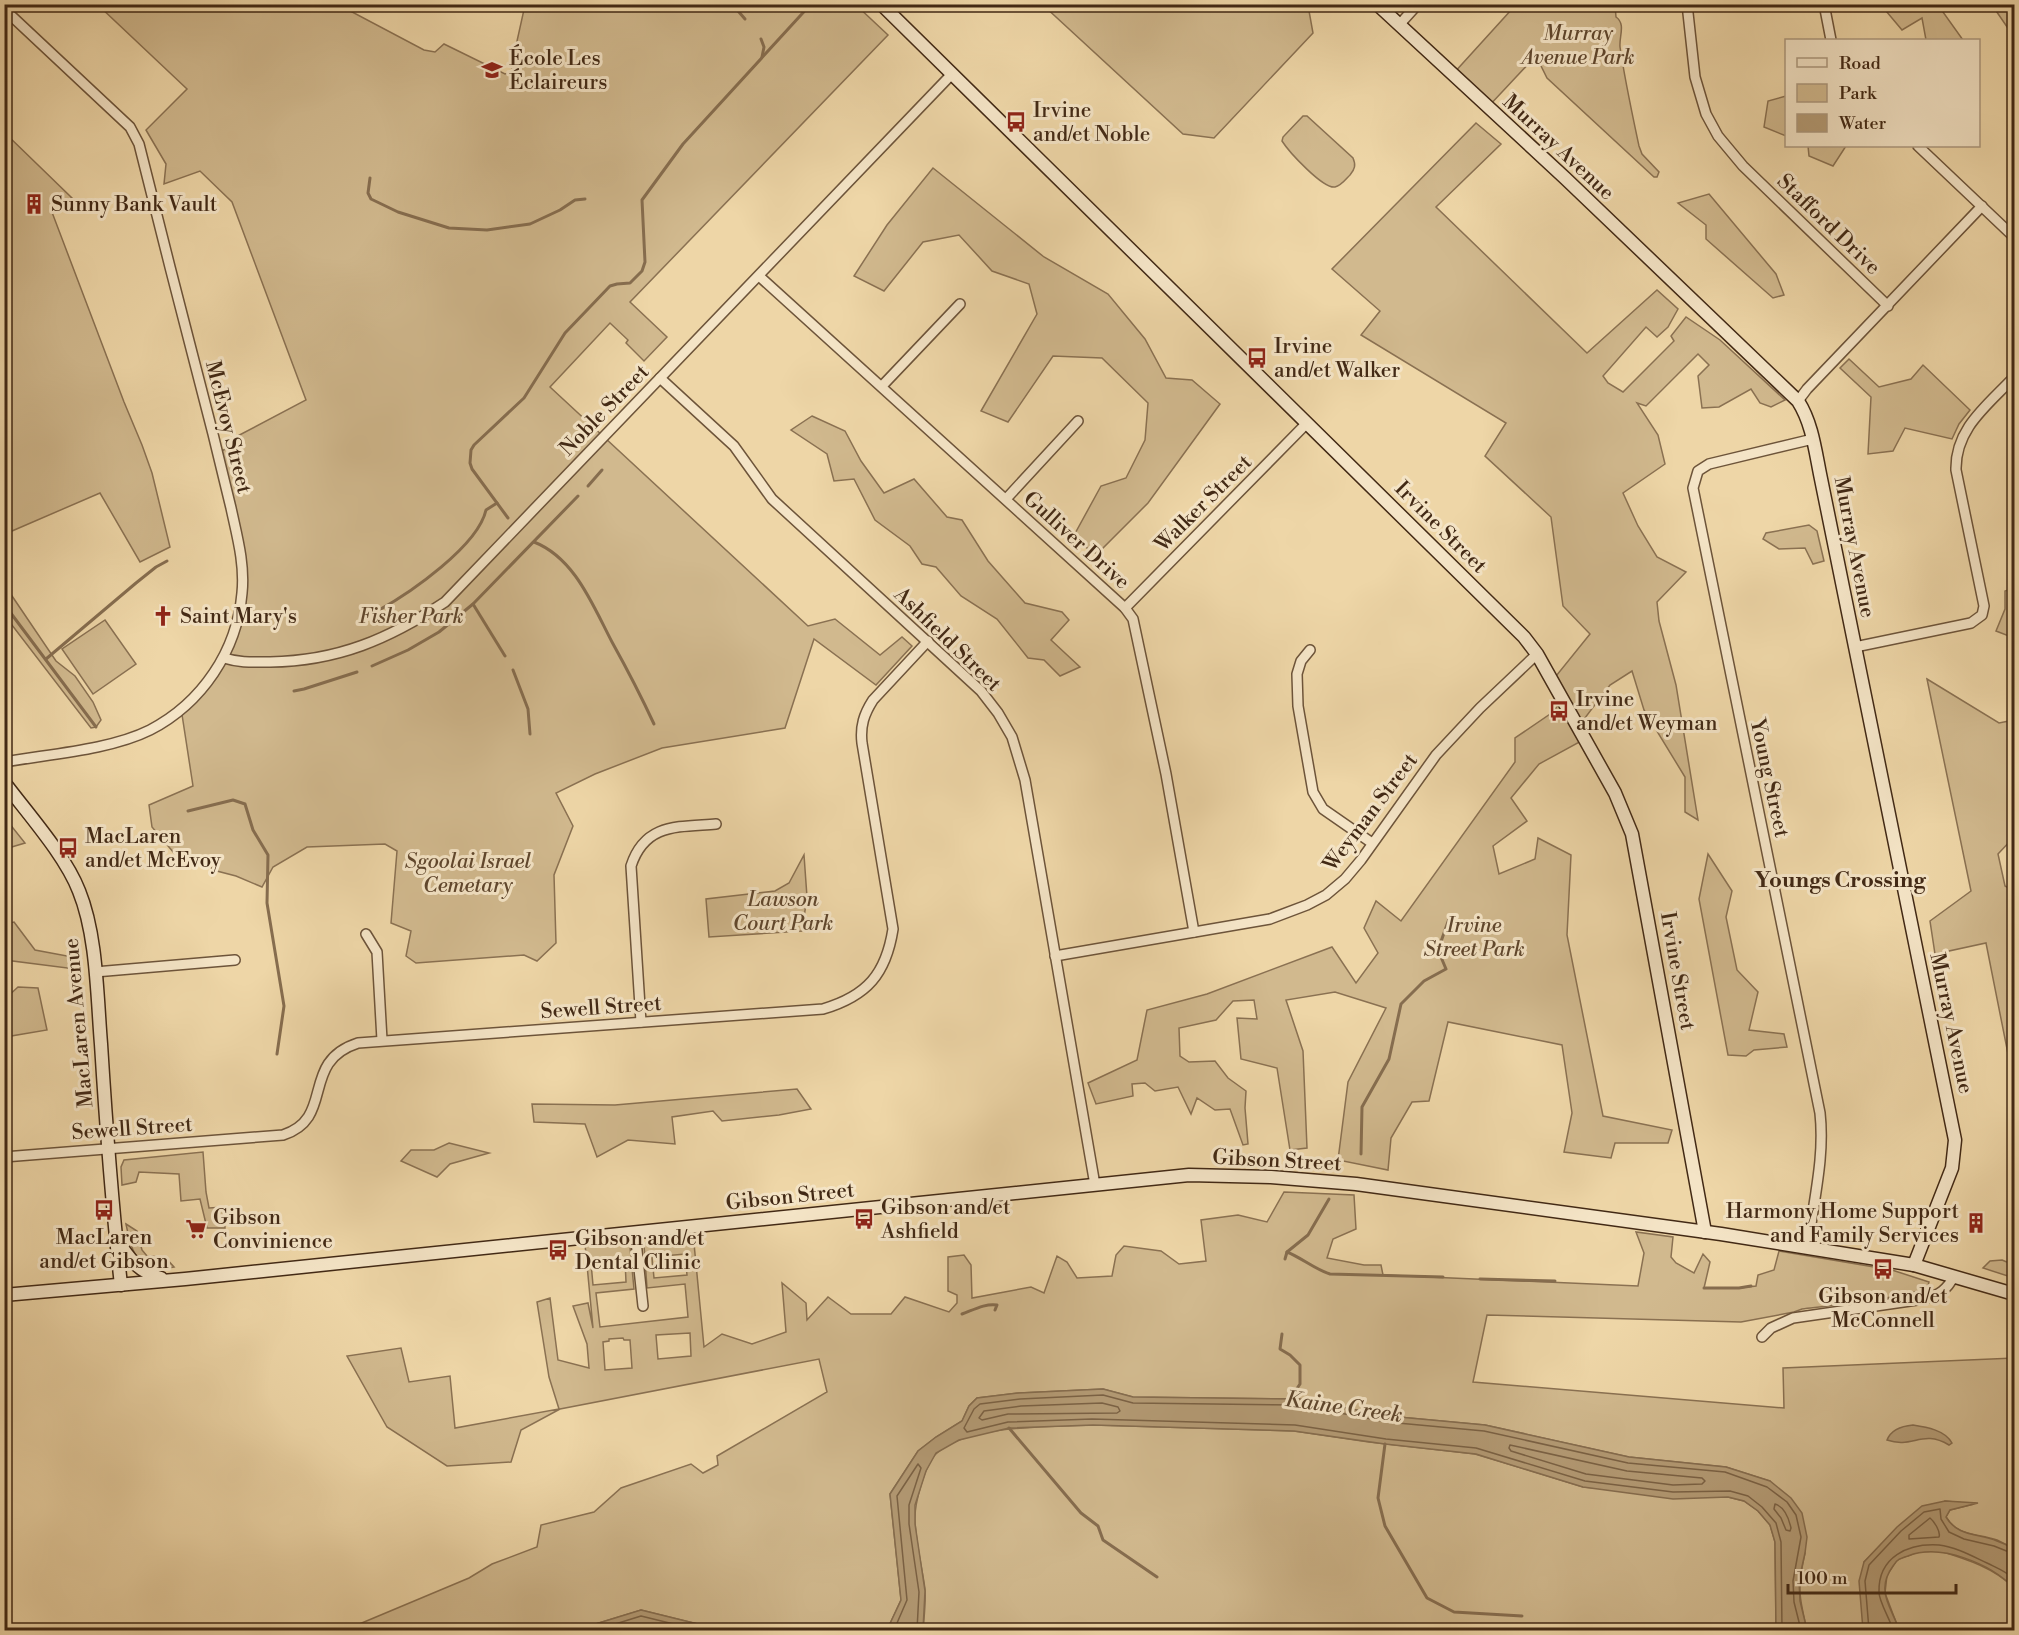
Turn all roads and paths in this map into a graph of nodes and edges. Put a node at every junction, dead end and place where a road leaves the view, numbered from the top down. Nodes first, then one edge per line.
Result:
1 (881, 4) edge
2 (1377, 4) edge
3 (1418, 4) edge
4 (1687, 4) edge
5 (1824, 4) edge
6 (4, 9) edge
7 (1399, 25) junction
8 (1831, 39) edge
9 (951, 75) junction
10 (1919, 147) edge
11 (1982, 206) junction
12 (2014, 237) edge
13 (759, 276) junction
14 (960, 304) dead end
15 (1888, 306) junction
16 (2014, 377) edge
17 (660, 378) junction
18 (882, 386) junction
19 (1798, 401) junction
20 (1078, 421) dead end
21 (1307, 423) junction
22 (1813, 439) junction
23 (1006, 499) junction
24 (1125, 608) junction
25 (928, 642) junction
26 (1855, 647) junction
27 (1310, 650) dead end
28 (1537, 654) junction
29 (224, 658) junction
30 (4, 762) edge
31 (4, 782) edge
32 (716, 824) dead end
33 (1372, 843) junction
34 (1194, 932) junction
35 (366, 934) dead end
36 (1055, 956) junction
37 (236, 960) dead end
38 (95, 972) junction
39 (641, 1022) junction
40 (382, 1040) junction
41 (108, 1148) junction
42 (4, 1157) edge
43 (1095, 1185) junction
44 (635, 1232) junction
45 (1705, 1232) junction
46 (115, 1236) junction
47 (1808, 1246) junction
48 (1914, 1265) junction
49 (1954, 1276) junction
50 (170, 1280) junction
51 (121, 1285) junction
52 (4, 1294) edge
53 (2014, 1294) edge
54 (643, 1306) dead end
55 (1762, 1337) dead end

1 - 9 street, Irvine Street
2 - 7 street, Murray Avenue
3 - 7 street
4 - 15 street, Stafford Drive
5 - 8 street
6 - 29 street, McEvoy Street
7 - 19 street, Murray Avenue
9 - 13 street, Noble Street
9 - 21 street, Irvine Street
10 - 11 street
11 - 12 street
11 - 15 street
13 - 17 street, Noble Street
13 - 18 street, Gulliver Drive
14 - 18 street
15 - 19 street
16 - 26 street
17 - 25 street, Ashfield Street
17 - 29 street, Noble Street
18 - 23 street, Gulliver Drive
19 - 22 street, Murray Avenue
20 - 23 street
21 - 24 street, Walker Street
21 - 28 street, Irvine Street
22 - 26 street, Murray Avenue
22 - 47 street, Young Street
23 - 24 street, Gulliver Drive
24 - 34 street, Gulliver Drive
25 - 36 street, Ashfield Street
25 - 39 street, Sewell Street
26 - 48 street, Murray Avenue
27 - 33 street
28 - 33 street, Weyman Street
28 - 45 street, Irvine Street
29 - 30 street, McEvoy Street
31 - 38 street, MacLaren Avenue
32 - 39 street
33 - 34 street, Weyman Street
34 - 36 street, Weyman Street
35 - 40 street
36 - 43 street, Ashfield Street
37 - 38 street
38 - 41 street, MacLaren Avenue
39 - 40 street, Sewell Street
40 - 41 street, Sewell Street
41 - 42 street, Sewell Street
41 - 46 street, MacLaren Avenue
43 - 44 street, Gibson Street
43 - 45 street, Gibson Street
44 - 50 street, Gibson Street
44 - 54 street
45 - 47 street, Gibson Street
46 - 50 street
46 - 51 street, MacLaren Avenue
47 - 48 street, Gibson Street
48 - 49 street, Gibson Street
49 - 53 street, Gibson Street
49 - 55 street
50 - 51 street, Gibson Street
51 - 52 street, Gibson Street

